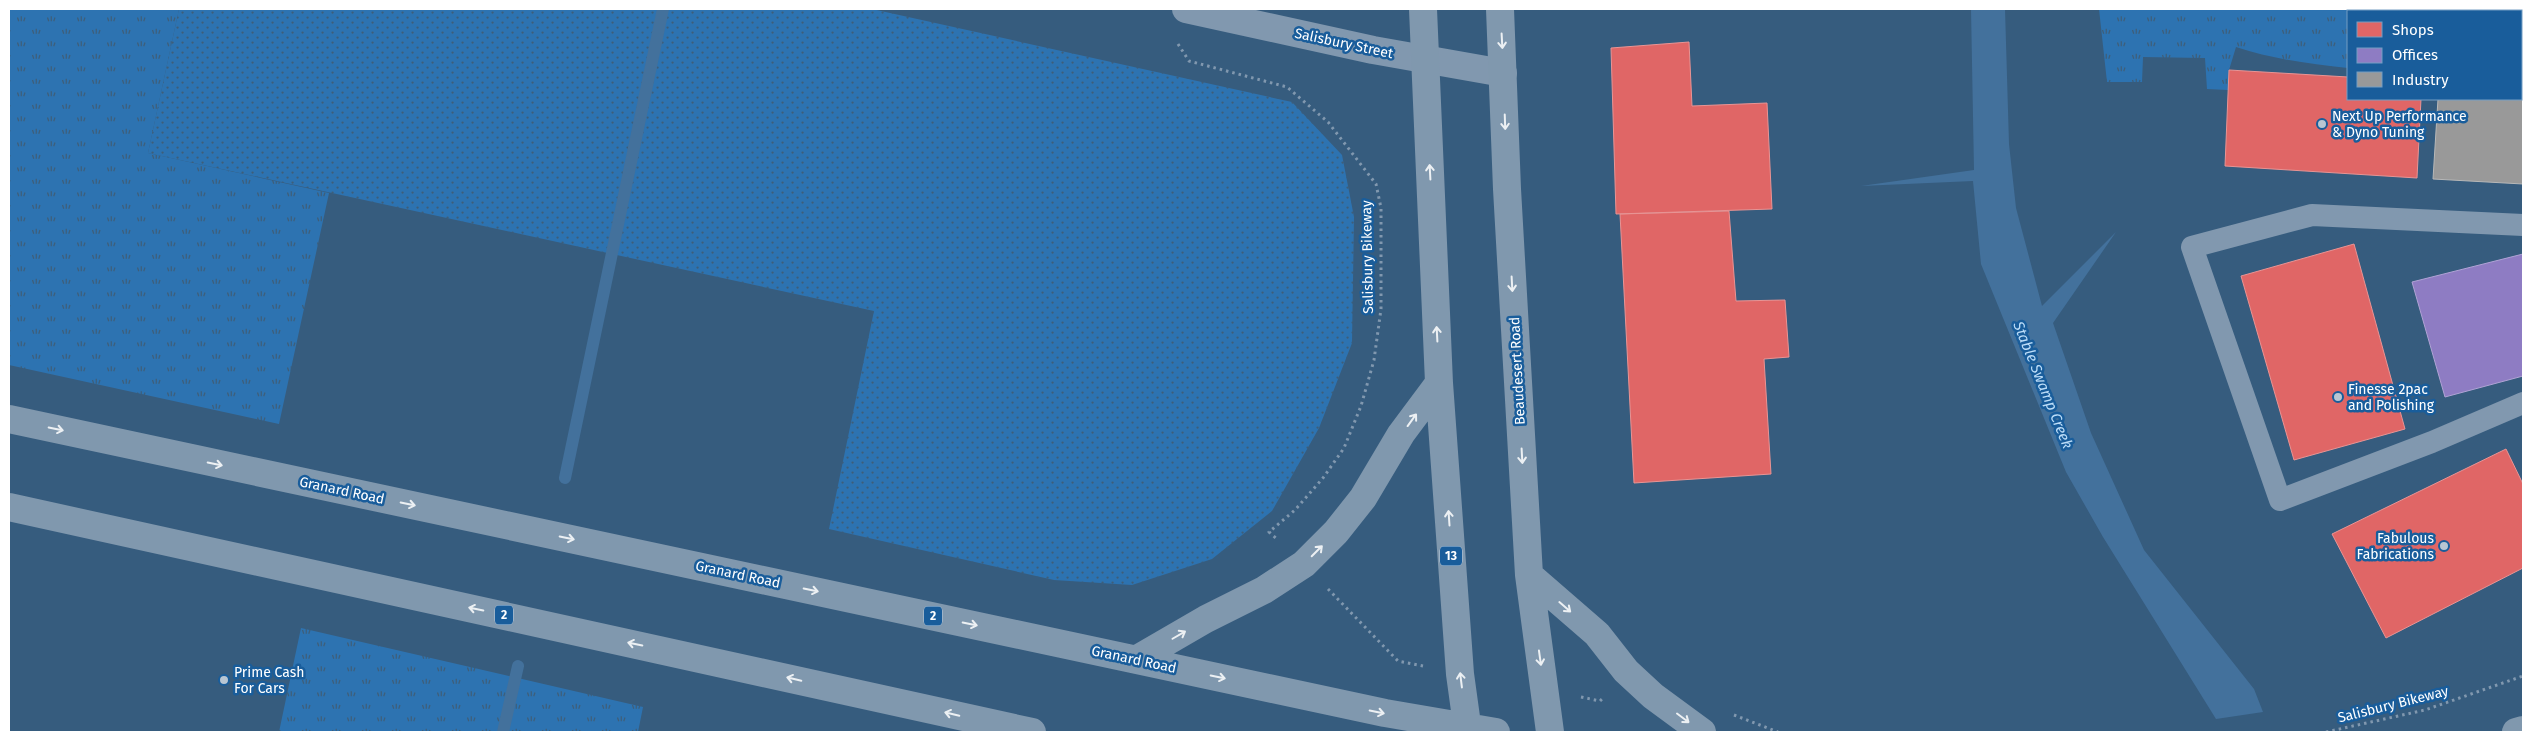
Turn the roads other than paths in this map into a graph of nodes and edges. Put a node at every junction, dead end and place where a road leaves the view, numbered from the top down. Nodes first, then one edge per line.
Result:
1 (1186, 9) edge
2 (1423, 9) edge
3 (1500, 9) edge
4 (1425, 59) junction
5 (1503, 73) junction
6 (2523, 224) edge
7 (1439, 383) junction
8 (2523, 403) edge
9 (9, 419) edge
10 (9, 507) edge
11 (1529, 575) junction
12 (1137, 660) junction
13 (1004, 729) edge
14 (1468, 730) edge
15 (2523, 730) edge
16 (1032, 732) edge
17 (1496, 732) edge
18 (1550, 732) edge
19 (1702, 732) edge
20 (2516, 732) edge

1 - 4 street, Salisbury Street
2 - 4 highway, 13
3 -> 5 highway, Beaudesert Road
4 - 5 street, Salisbury Street
7 -> 4 highway, 13
5 -> 11 highway, Beaudesert Road
6 - 8 lane
12 -> 7 highway
14 -> 7 highway, 13
9 -> 12 highway, Granard Road / 2
13 -> 10 highway, 2
11 -> 18 highway, Beaudesert Road
11 -> 19 highway
12 -> 14 highway, Granard Road / 2
13 - 16 highway, 2
14 - 17 highway, 2
15 - 20 highway

